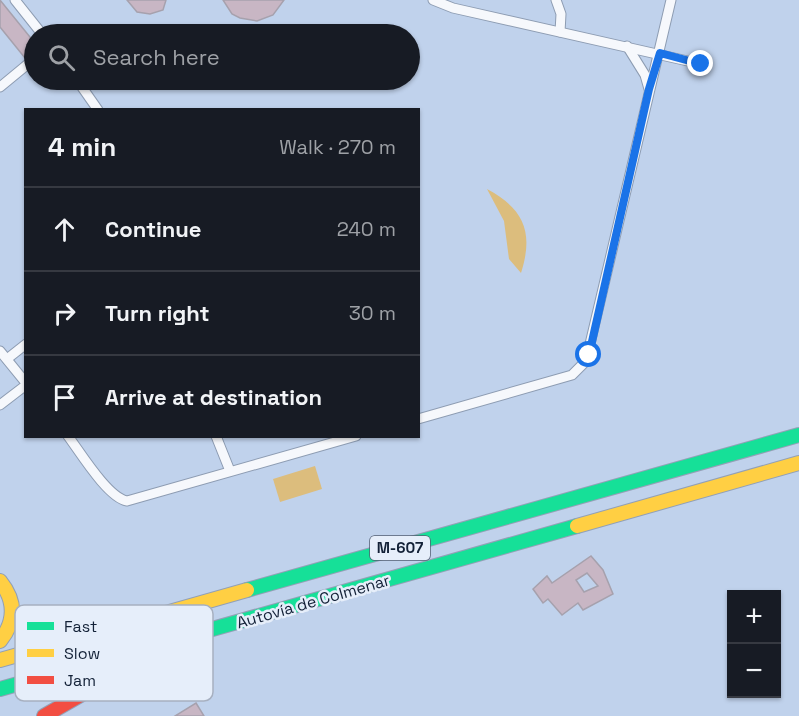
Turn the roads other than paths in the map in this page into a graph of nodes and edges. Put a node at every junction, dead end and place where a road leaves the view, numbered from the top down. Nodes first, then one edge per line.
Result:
1 (15, 0) edge
2 (433, 0) edge
3 (556, 0) edge
4 (671, 0) edge
5 (34, 24) edge
6 (560, 32) junction
7 (627, 46) junction
8 (660, 53) junction
9 (701, 64) dead end
10 (24, 67) edge
11 (0, 87) edge
12 (649, 89) junction
13 (84, 90) edge
14 (97, 108) edge
15 (24, 346) edge
16 (0, 351) edge
17 (7, 359) junction
18 (24, 381) edge
19 (24, 386) edge
20 (0, 405) edge
21 (420, 418) edge
22 (799, 435) edge
23 (70, 438) edge
24 (217, 438) edge
25 (349, 438) edge
26 (799, 463) edge
27 (230, 471) junction
28 (0, 582) edge
29 (195, 605) edge
30 (213, 630) edge
31 (0, 641) edge
32 (15, 656) edge
33 (0, 660) edge
34 (15, 685) edge
35 (0, 689) edge
36 (70, 701) edge
37 (44, 716) edge

1 - 5 street
2 - 6 street
3 - 6 street
4 - 8 street
6 - 7 street
7 - 8 street
7 - 12 street
8 - 9 street
8 - 12 street
10 - 11 street
12 - 21 street
13 - 14 street
15 - 17 street
16 - 17 street
17 - 18 street
19 - 20 street
22 - 29 highway, Autovía de Colmenar / M-607
23 - 27 street
24 - 27 street
25 - 27 street
26 - 30 highway, Autovía de Colmenar / M-607
28 - 31 highway
32 - 33 highway, Autovía de Colmenar / M-607
34 - 35 highway, Autovía de Colmenar / M-607
36 - 37 highway

